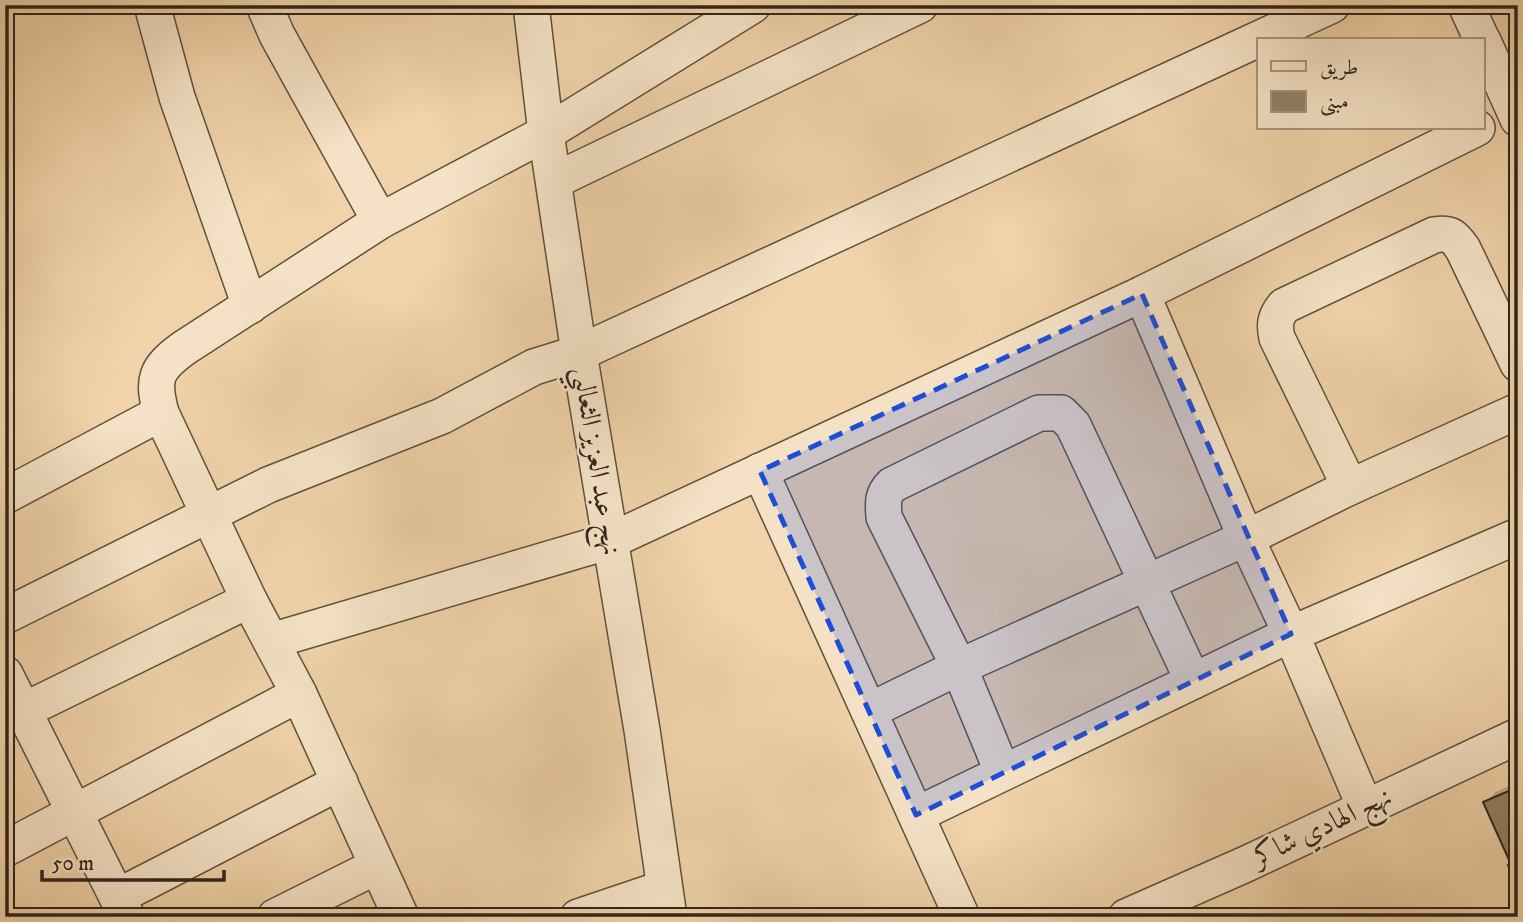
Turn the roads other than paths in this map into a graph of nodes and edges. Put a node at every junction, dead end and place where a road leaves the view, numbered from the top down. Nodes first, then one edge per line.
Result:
1 (152, 5) edge
2 (264, 5) edge
3 (531, 5) edge
4 (920, 5) edge
5 (1332, 5) edge
6 (1466, 5) edge
7 (737, 10) edge
8 (1261, 38) edge
9 (1482, 38) edge
10 (1257, 40) edge
11 (1484, 43) edge
12 (1516, 112) edge
13 (1484, 125) edge
14 (1473, 130) edge
15 (546, 134) junction
16 (554, 181) junction
17 (380, 221) junction
18 (1142, 295) junction
19 (250, 306) junction
20 (579, 353) junction
21 (1518, 364) edge
22 (1518, 411) edge
23 (161, 414) junction
24 (760, 471) junction
25 (1350, 487) junction
26 (5, 496) edge
27 (209, 513) junction
28 (1518, 536) edge
29 (1246, 538) junction
30 (610, 541) junction
31 (1146, 583) junction
32 (248, 600) junction
33 (5, 616) edge
34 (1292, 634) junction
35 (271, 641) junction
36 (958, 667) junction
37 (5, 674) edge
38 (1193, 681) junction
39 (299, 694) junction
40 (23, 711) junction
41 (869, 711) junction
42 (1518, 736) edge
43 (1002, 771) junction
44 (340, 782) junction
45 (1364, 807) junction
46 (74, 811) junction
47 (916, 814) junction
48 (5, 849) edge
49 (377, 866) junction
50 (666, 902) edge
51 (122, 907) edge
52 (275, 917) edge
53 (401, 917) edge
54 (578, 917) edge
55 (962, 917) edge
56 (1126, 917) edge

1 - 19 street
2 - 17 street
3 - 15 street, نهج عبد العزيز الثعالبي
4 - 16 street
5 - 8 street
6 - 9 street
7 - 15 street
10 - 20 street
11 - 12 street
12 - 13 street
14 - 18 street
15 - 16 street, نهج عبد العزيز الثعالبي
15 - 17 street
16 - 20 street, نهج عبد العزيز الثعالبي
17 - 19 street
18 - 24 street
18 - 29 street
19 - 23 street
20 - 27 street
20 - 30 street, نهج عبد العزيز الثعالبي
21 - 25 street
22 - 25 street
23 - 26 street
23 - 27 street
24 - 30 street
24 - 41 street
25 - 29 street
27 - 32 street
27 - 33 street
28 - 34 street
29 - 31 street
29 - 34 street
30 - 35 street
30 - 50 street, نهج عبد العزيز الثعالبي
31 - 36 street
31 - 36 street
31 - 38 street
32 - 35 street
32 - 40 street
34 - 38 street
34 - 45 street
35 - 39 street
36 - 41 street
36 - 43 street
37 - 40 street
38 - 43 street
39 - 44 street
39 - 46 street
40 - 46 street
41 - 47 street
42 - 45 street, نهج الهادي شاكر
43 - 47 street
44 - 49 street
44 - 51 street
45 - 56 street, نهج الهادي شاكر
46 - 48 street
46 - 51 street
47 - 55 street
49 - 52 street
49 - 53 street
50 - 54 street

